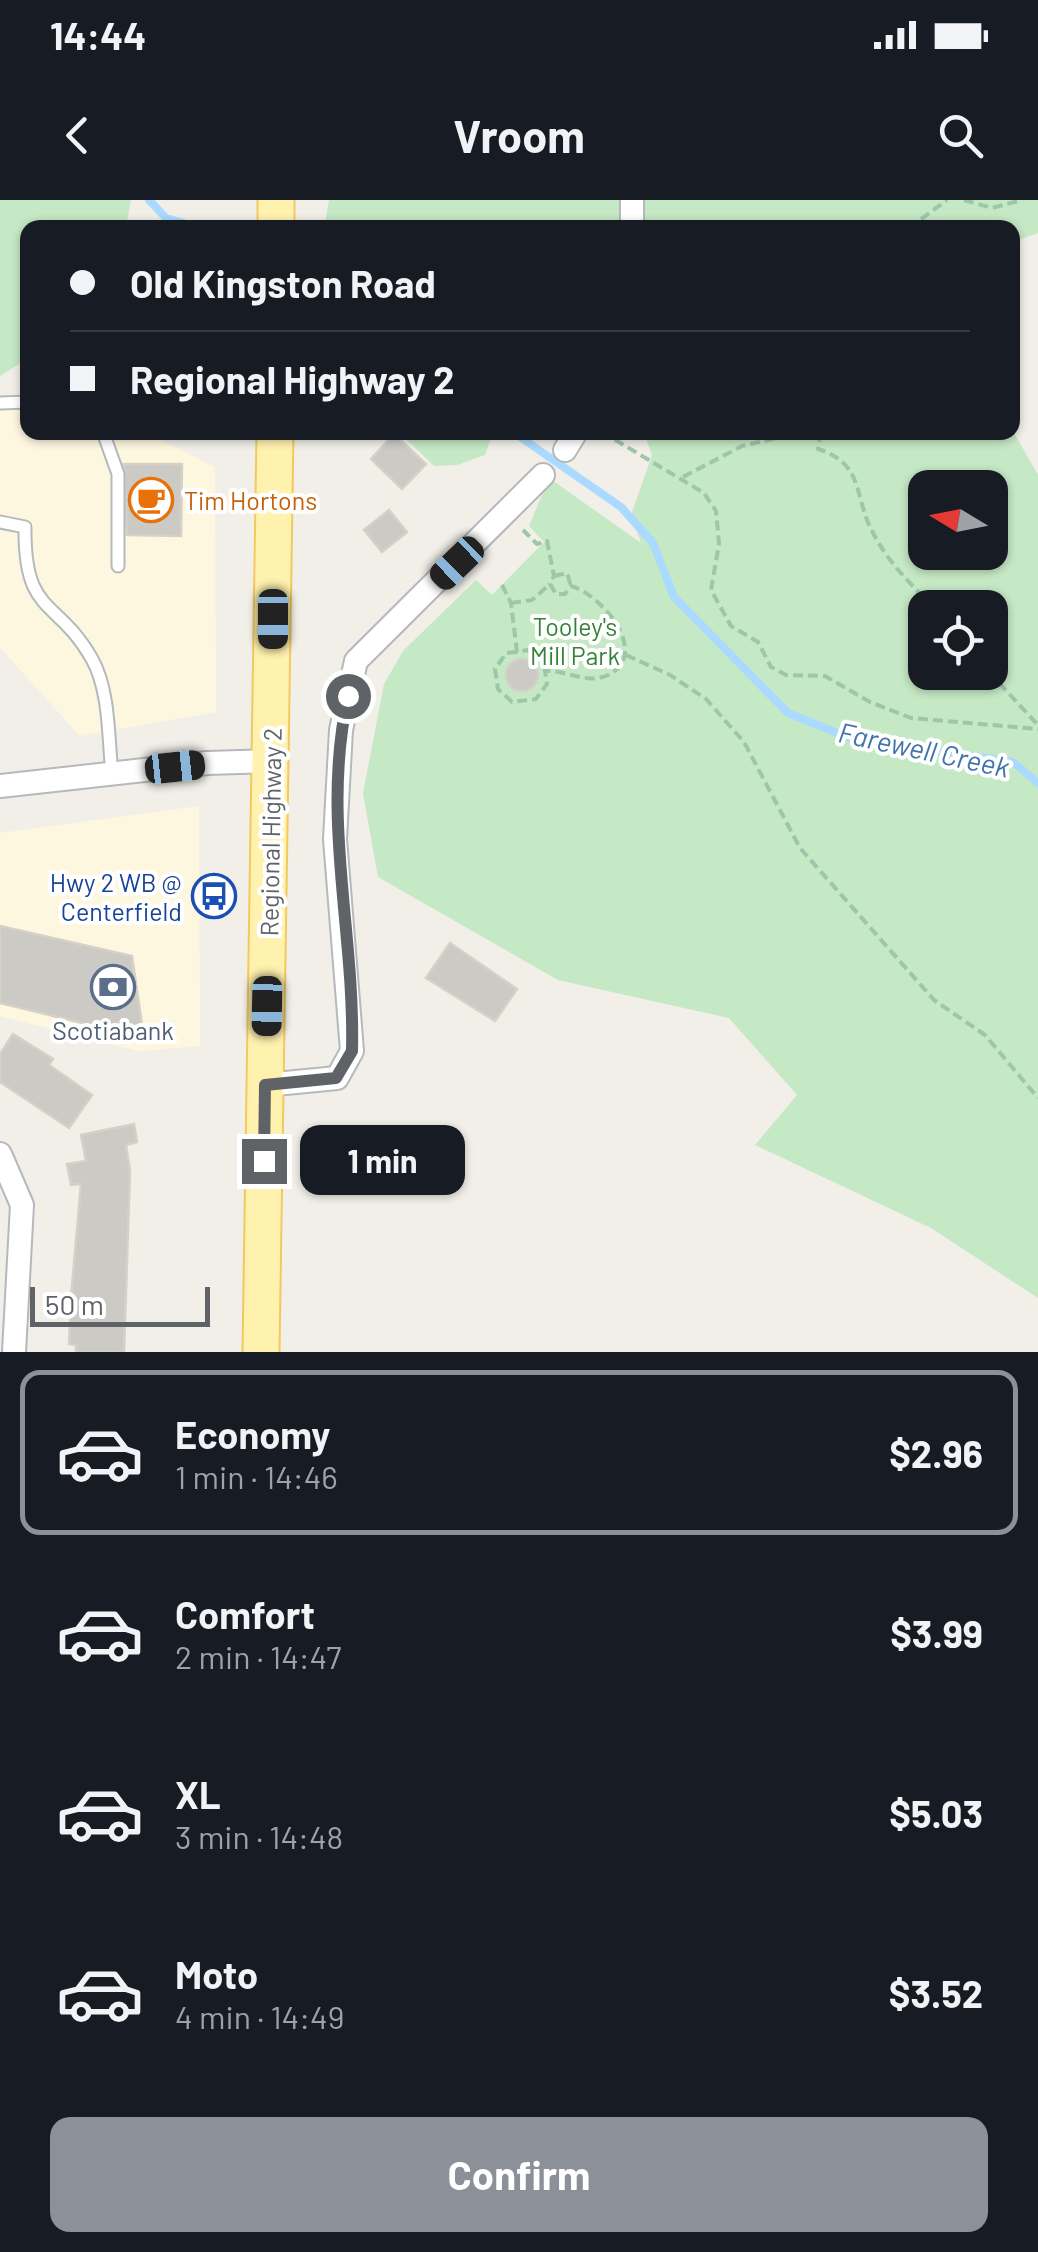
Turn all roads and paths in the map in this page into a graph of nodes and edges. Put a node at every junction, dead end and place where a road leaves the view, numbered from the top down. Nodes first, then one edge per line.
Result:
1 (947, 200) edge
2 (964, 200) edge
3 (1022, 200) edge
4 (920, 220) edge
5 (107, 440) edge
6 (274, 440) edge
7 (616, 440) edge
8 (768, 440) edge
9 (820, 440) edge
10 (543, 475) dead end
11 (683, 477) junction
12 (507, 514) junction
13 (0, 522) edge
14 (118, 566) dead end
15 (554, 576) junction
16 (550, 584) junction
17 (502, 585) dead end
18 (571, 586) junction
19 (916, 590) edge
20 (511, 604) junction
21 (517, 652) junction
22 (626, 655) junction
23 (546, 671) junction
24 (1006, 690) edge
25 (1038, 727) edge
26 (272, 761) junction
27 (112, 774) junction
28 (0, 786) edge
29 (265, 1085) junction
30 (1038, 1098) edge
31 (0, 1154) edge
32 (14, 1352) edge
33 (261, 1352) edge

1 - 4 path
2 - 3 path
5 - 14 lane
6 - 26 main road, Regional Highway 2
7 - 11 path
8 - 11 path
9 - 19 path
10 - 12 street
11 - 25 path
12 - 15 path
12 - 29 street
13 - 27 lane
15 - 16 path
15 - 18 path
16 - 18 path
16 - 20 path
17 - 20 path
18 - 22 path
20 - 21 path
21 - 23 path
21 - 23 path
22 - 23 path
22 - 30 path
24 - 25 path
26 - 27 street
26 - 29 main road, Regional Highway 2
27 - 28 street
29 - 33 main road, Regional Highway 2
31 - 32 street

